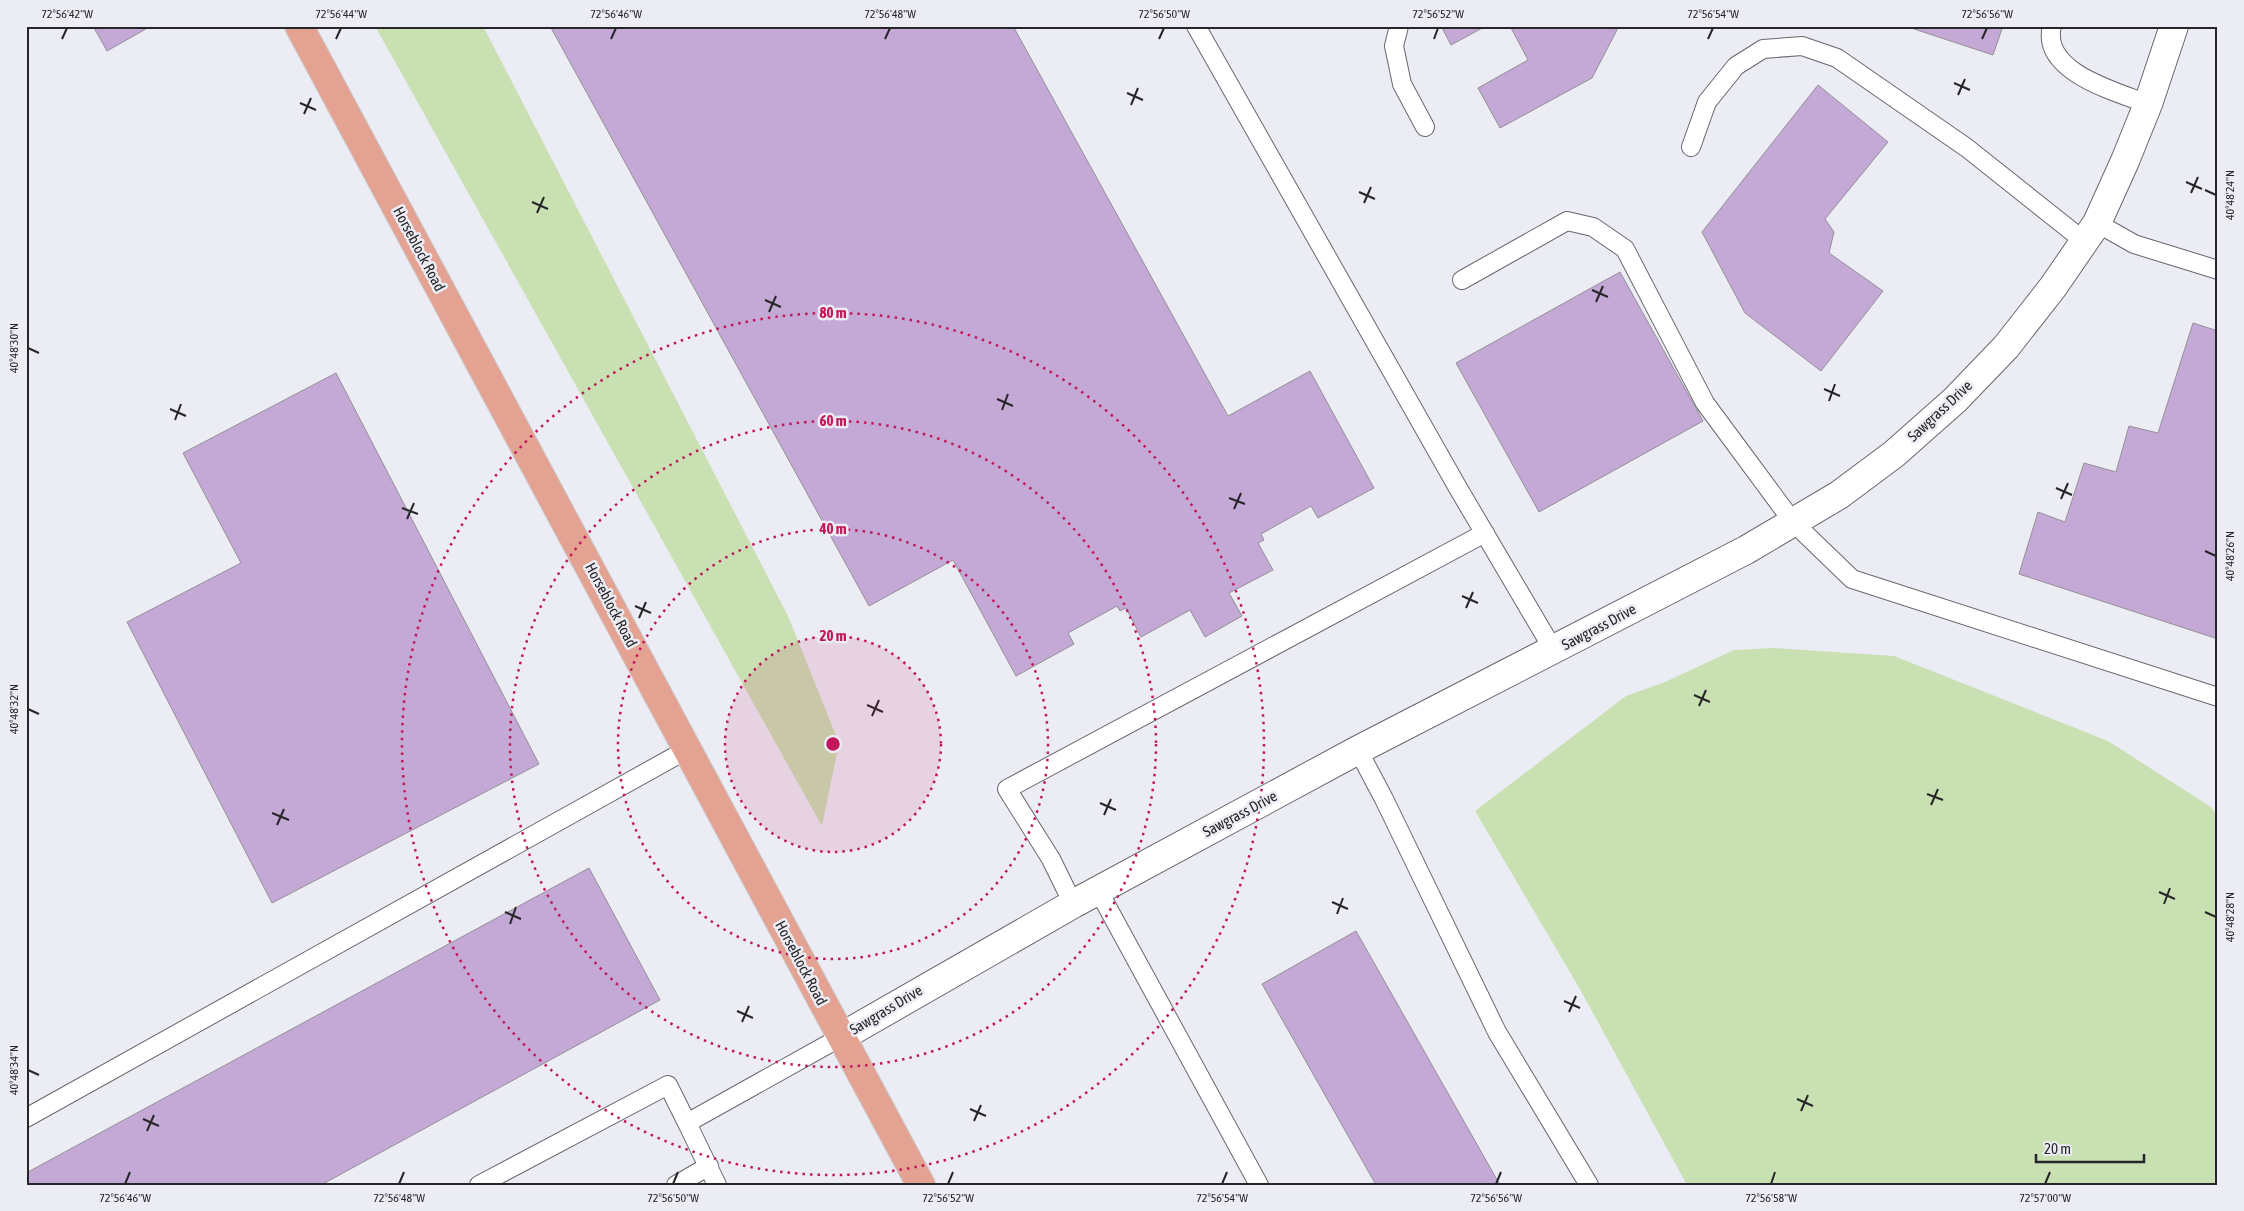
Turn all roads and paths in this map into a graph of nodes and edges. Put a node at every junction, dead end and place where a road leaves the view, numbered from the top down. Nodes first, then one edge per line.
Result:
1 (300, 26) edge
2 (1196, 26) edge
3 (1399, 26) edge
4 (2052, 26) edge
5 (2174, 26) edge
6 (2148, 104) junction
7 (1426, 127) dead end
8 (1691, 147) dead end
9 (2090, 232) junction
10 (2218, 270) edge
11 (1462, 280) dead end
12 (1793, 522) junction
13 (1485, 533) junction
14 (1554, 651) junction
15 (2218, 697) edge
16 (688, 749) junction
17 (1358, 750) junction
18 (1098, 890) junction
19 (1073, 904) junction
20 (841, 1036) junction
21 (26, 1118) edge
22 (687, 1123) junction
23 (709, 1166) junction
24 (479, 1185) edge
25 (676, 1185) edge
26 (717, 1185) edge
27 (921, 1185) edge
28 (1259, 1185) edge
29 (1589, 1185) edge

1 - 16 main road, Horseblock Road
2 - 13 lane
3 - 7 lane
4 - 6 lane
5 - 6 street, Sawgrass Drive
6 - 9 street, Sawgrass Drive
8 - 9 lane
9 - 10 lane
9 - 12 street, Sawgrass Drive
11 - 12 lane
12 - 14 street, Sawgrass Drive
12 - 15 lane
13 - 14 lane
13 - 19 lane
14 - 17 street, Sawgrass Drive
16 - 20 main road, Horseblock Road
16 - 21 lane
17 - 18 street, Sawgrass Drive
17 - 29 lane
18 - 19 street, Sawgrass Drive
18 - 28 lane
19 - 20 street, Sawgrass Drive
20 - 22 lane
20 - 27 main road, Horseblock Road
22 - 23 lane
22 - 24 lane
23 - 25 lane
23 - 26 lane

